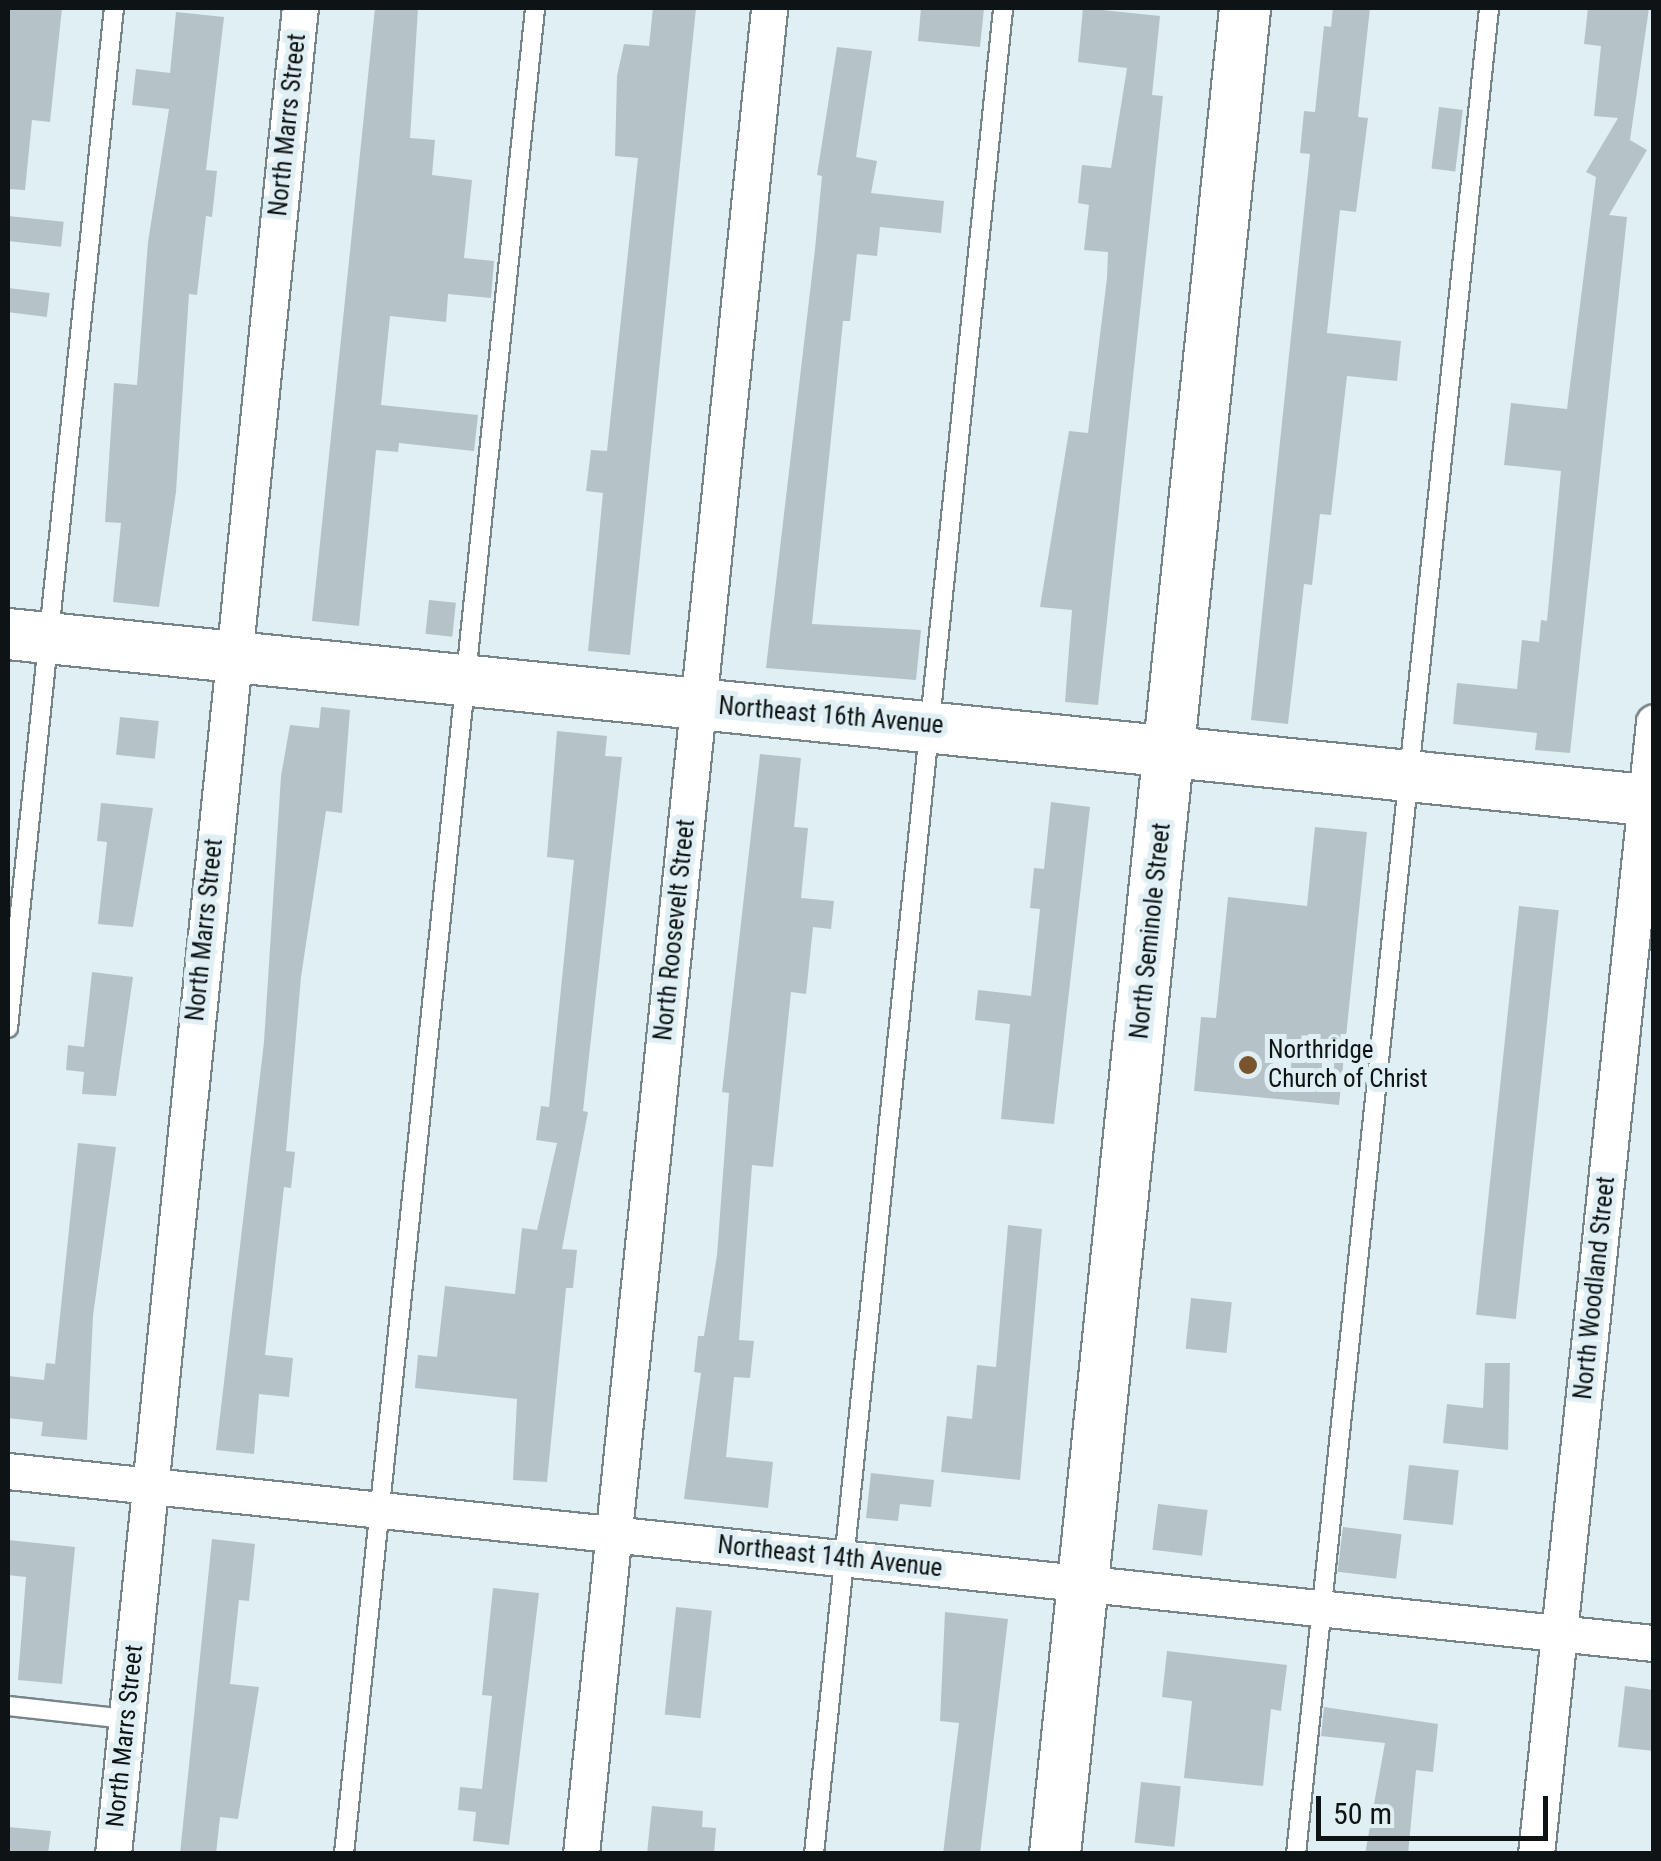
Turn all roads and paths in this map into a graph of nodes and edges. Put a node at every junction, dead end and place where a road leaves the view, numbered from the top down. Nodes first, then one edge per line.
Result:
1 (114, 8) edge
2 (300, 8) edge
3 (535, 8) edge
4 (769, 8) edge
5 (1004, 8) edge
6 (1245, 8) edge
7 (1489, 8) edge
8 (27, 636) edge
9 (234, 656) junction
10 (465, 680) junction
11 (697, 704) junction
12 (1654, 722) edge
13 (929, 725) junction
14 (1170, 750) junction
15 (1411, 776) junction
16 (1650, 800) edge
17 (8, 1028) edge
18 (8, 1471) edge
19 (149, 1484) junction
20 (380, 1508) junction
21 (614, 1535) junction
22 (845, 1558) junction
23 (1083, 1584) junction
24 (1320, 1607) junction
25 (1559, 1632) junction
26 (1654, 1642) edge
27 (8, 1706) edge
28 (126, 1719) junction
29 (113, 1854) edge
30 (344, 1854) edge
31 (581, 1854) edge
32 (814, 1854) edge
33 (1055, 1854) edge
34 (1296, 1854) edge
35 (1536, 1854) edge

1 - 8 lane
2 - 9 street, North Marrs Street
3 - 10 lane
4 - 11 street, North Roosevelt Street
5 - 13 lane
6 - 14 street, North Seminole Street
7 - 15 lane
8 - 9 street, Northeast 16th Avenue
8 - 17 lane
9 - 10 street, Northeast 16th Avenue
9 - 19 street, North Marrs Street
10 - 11 street, Northeast 16th Avenue
10 - 20 lane
11 - 13 street, Northeast 16th Avenue
11 - 21 street, North Roosevelt Street
12 - 16 street, North Woodland Street
13 - 14 street, Northeast 16th Avenue
13 - 22 lane
14 - 15 street, Northeast 16th Avenue
14 - 23 street, North Seminole Street
15 - 16 street, Northeast 16th Avenue
15 - 24 lane
16 - 25 street, North Woodland Street
18 - 19 street, Northeast 14th Avenue
19 - 20 street, Northeast 14th Avenue
19 - 28 street, North Marrs Street
20 - 21 street, Northeast 14th Avenue
20 - 30 lane
21 - 22 street, Northeast 14th Avenue
21 - 31 street, North Roosevelt Street
22 - 23 street, Northeast 14th Avenue
22 - 32 lane
23 - 24 street, Northeast 14th Avenue
23 - 33 street, North Seminole Street
24 - 25 street, Northeast 14th Avenue
24 - 34 lane
25 - 26 street, Northeast 14th Avenue
25 - 35 street, North Woodland Street
27 - 28 lane
28 - 29 street, North Marrs Street

